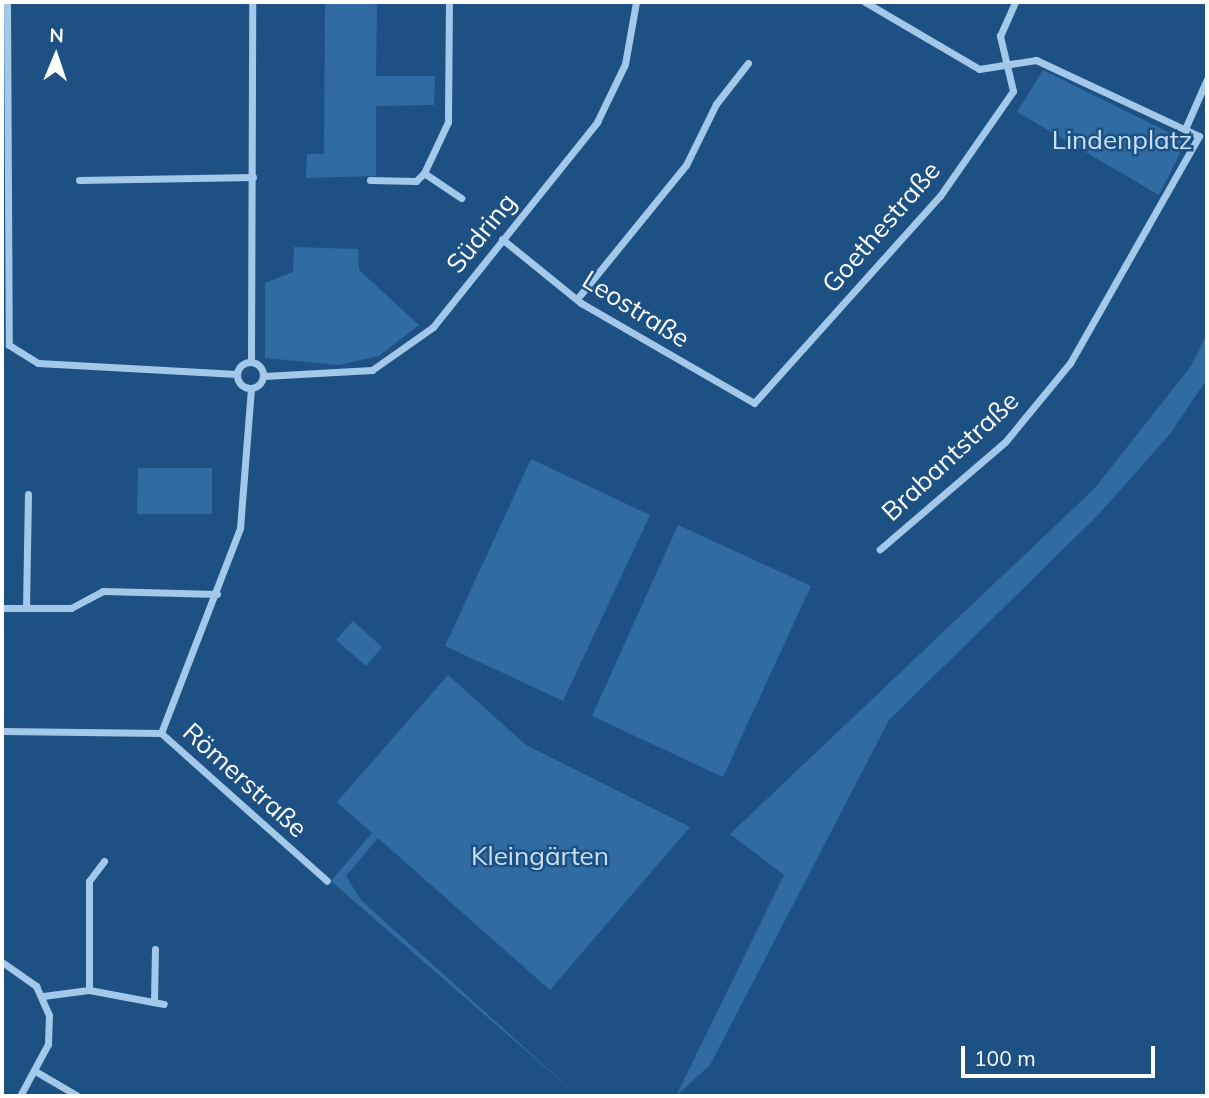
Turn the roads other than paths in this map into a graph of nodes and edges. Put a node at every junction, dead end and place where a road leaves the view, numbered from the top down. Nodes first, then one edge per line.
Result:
1 (7, 2) edge
2 (252, 2) edge
3 (449, 2) edge
4 (636, 2) edge
5 (865, 2) edge
6 (1015, 2) edge
7 (748, 63) dead end
8 (1008, 65) junction
9 (1207, 79) edge
10 (1185, 129) junction
11 (424, 173) junction
12 (253, 177) junction
13 (79, 180) dead end
14 (370, 180) dead end
15 (460, 198) dead end
16 (502, 239) junction
17 (577, 299) junction
18 (5, 347) edge
19 (251, 362) junction
20 (237, 374) junction
21 (264, 376) junction
22 (251, 388) junction
23 (754, 403) joint
24 (28, 494) dead end
25 (880, 549) dead end
26 (217, 594) junction
27 (2, 608) edge
28 (26, 608) junction
29 (2, 731) edge
30 (161, 733) junction
31 (104, 862) dead end
32 (327, 881) dead end
33 (155, 949) dead end
34 (2, 962) edge
35 (89, 990) junction
36 (43, 996) junction
37 (154, 1001) junction
38 (164, 1004) dead end
39 (35, 1071) junction
40 (20, 1096) edge
41 (78, 1096) edge

1 - 18 street
2 - 12 street
3 - 11 street
4 - 16 street, Südring
5 - 8 street
6 - 8 street, Goethestraße
7 - 17 street
8 - 10 street
8 - 23 street, Goethestraße
9 - 10 street
10 - 25 street, Brabantstraße
11 - 14 street
11 - 15 street
12 - 13 street
12 - 19 street
16 - 17 street, Leostraße
16 - 21 street, Südring
17 - 23 street, Leostraße
18 - 20 street
19 - 20 street
19 - 21 street
20 - 22 street
21 - 22 street
22 - 26 street
24 - 28 street
26 - 28 street
26 - 30 street
27 - 28 street
29 - 30 street, Römerstraße
30 - 32 street, Römerstraße
31 - 35 street
33 - 37 street
34 - 36 street
35 - 36 street
35 - 37 street
36 - 39 street
37 - 38 street
39 - 40 street
39 - 41 street

